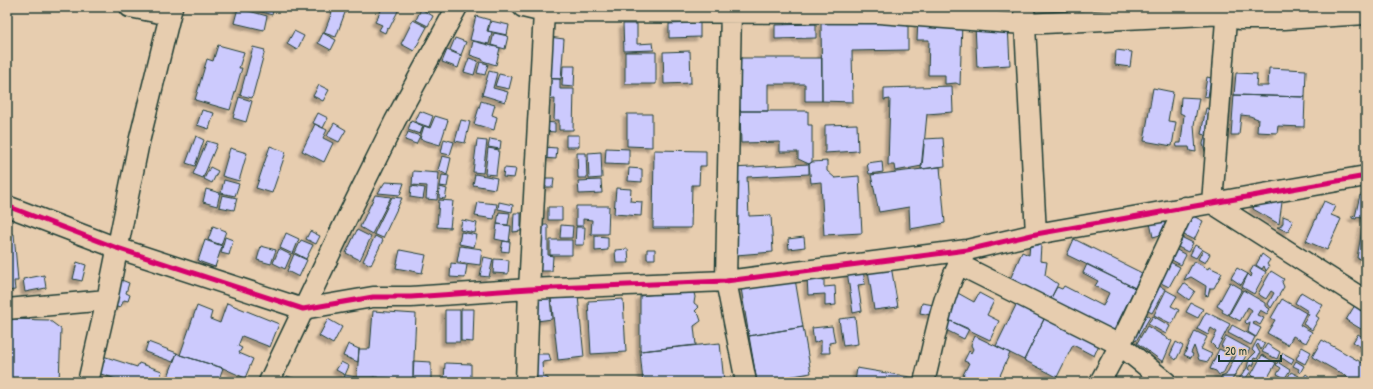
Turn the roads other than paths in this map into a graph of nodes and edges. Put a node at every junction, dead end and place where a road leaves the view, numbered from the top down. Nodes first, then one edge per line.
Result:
1 (130, 7) edge
2 (457, 7) edge
3 (522, 7) edge
4 (731, 9) edge
5 (171, 11) edge
6 (1227, 11) edge
7 (544, 12) junction
8 (1366, 14) edge
9 (1024, 16) edge
10 (1366, 176) edge
11 (1212, 203) junction
12 (7, 206) edge
13 (1185, 206) junction
14 (1036, 234) junction
15 (117, 248) junction
16 (963, 257) junction
17 (726, 281) junction
18 (529, 289) junction
19 (107, 300) junction
20 (1366, 301) edge
21 (7, 309) edge
22 (303, 309) junction
23 (1120, 345) junction
24 (88, 382) edge
25 (269, 382) edge
26 (526, 382) edge
27 (746, 382) edge
28 (924, 382) edge
29 (1100, 382) edge
30 (1166, 382) edge

1 - 5 street
2 - 22 street
3 - 7 street
4 - 7 street
4 - 9 street
4 - 17 street
5 - 15 street
6 - 8 street
6 - 9 street
6 - 11 street
7 - 18 street
9 - 14 street
10 - 11 street
11 - 13 street
11 - 20 street
12 - 15 street
13 - 14 street
13 - 23 street
14 - 16 street
15 - 19 street
15 - 22 street
16 - 17 street
16 - 23 street
16 - 28 street
17 - 18 street
17 - 27 street
18 - 22 street
18 - 26 street
19 - 21 street
19 - 24 street
22 - 25 street
23 - 29 street
23 - 30 street

